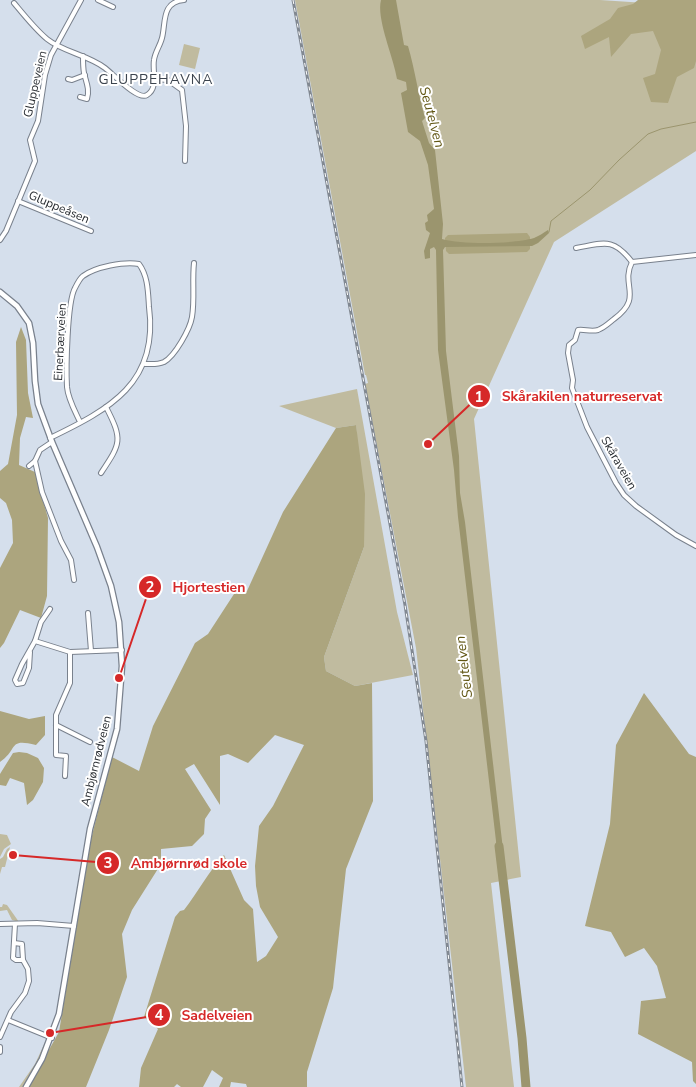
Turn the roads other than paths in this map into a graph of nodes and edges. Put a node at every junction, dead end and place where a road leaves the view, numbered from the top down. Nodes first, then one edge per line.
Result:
1 (81, 0) edge
2 (98, 0) edge
3 (184, 0) edge
4 (14, 3) dead end
5 (113, 7) dead end
6 (55, 44) junction
7 (83, 56) junction
8 (84, 75) junction
9 (68, 79) dead end
10 (154, 79) junction
11 (80, 97) dead end
12 (184, 161) dead end
13 (18, 201) junction
14 (91, 231) dead end
15 (0, 240) edge
16 (576, 248) dead end
17 (696, 255) edge
18 (632, 262) junction
19 (194, 263) dead end
20 (0, 292) edge
21 (145, 364) junction
22 (106, 407) junction
23 (80, 422) junction
24 (51, 440) junction
25 (35, 462) junction
26 (29, 466) dead end
27 (101, 473) dead end
28 (696, 546) edge
29 (74, 580) dead end
30 (50, 609) dead end
31 (88, 613) dead end
32 (35, 641) junction
33 (122, 650) junction
34 (91, 651) junction
35 (30, 652) junction
36 (70, 652) junction
37 (56, 725) junction
38 (90, 742) dead end
39 (71, 753) dead end
40 (66, 756) junction
41 (65, 776) dead end
42 (0, 924) edge
43 (15, 924) junction
44 (74, 926) junction
45 (14, 943) junction
46 (23, 960) junction
47 (8, 1020) junction
48 (0, 1023) edge
49 (5, 1025) junction
50 (0, 1036) edge
51 (52, 1038) junction
52 (0, 1047) edge
53 (0, 1052) edge
54 (26, 1087) edge

1 - 6 street, Gluppeveien
2 - 5 street
3 - 10 street
4 - 6 street, Gluppeveien
6 - 7 street
6 - 13 street, Gluppeveien
7 - 8 street
7 - 10 street
8 - 9 street
8 - 11 street
10 - 12 street
13 - 14 street, Gluppeåsen
13 - 15 street, Gluppeveien
16 - 18 street
17 - 18 street
18 - 28 street, Skåraveien
19 - 21 street
20 - 24 street, Ambjørnrødveien
21 - 22 street
21 - 23 street, Einerbærveien
22 - 23 street
22 - 27 street
23 - 24 street
24 - 25 street
24 - 33 street, Ambjørnrødveien
25 - 26 street
25 - 29 street
30 - 32 street
31 - 34 street
32 - 35 street
32 - 36 street
33 - 34 street
33 - 44 street, Ambjørnrødveien
34 - 36 street
35 - 35 street
36 - 37 street
37 - 38 street
37 - 40 street
39 - 40 street
40 - 41 street
42 - 43 street
43 - 44 street
43 - 45 street
44 - 51 street, Ambjørnrødveien
45 - 46 street
45 - 46 street
46 - 47 street
47 - 49 street
47 - 51 street
48 - 49 street
49 - 50 street
51 - 54 street, Ambjørnrødveien
52 - 53 street

